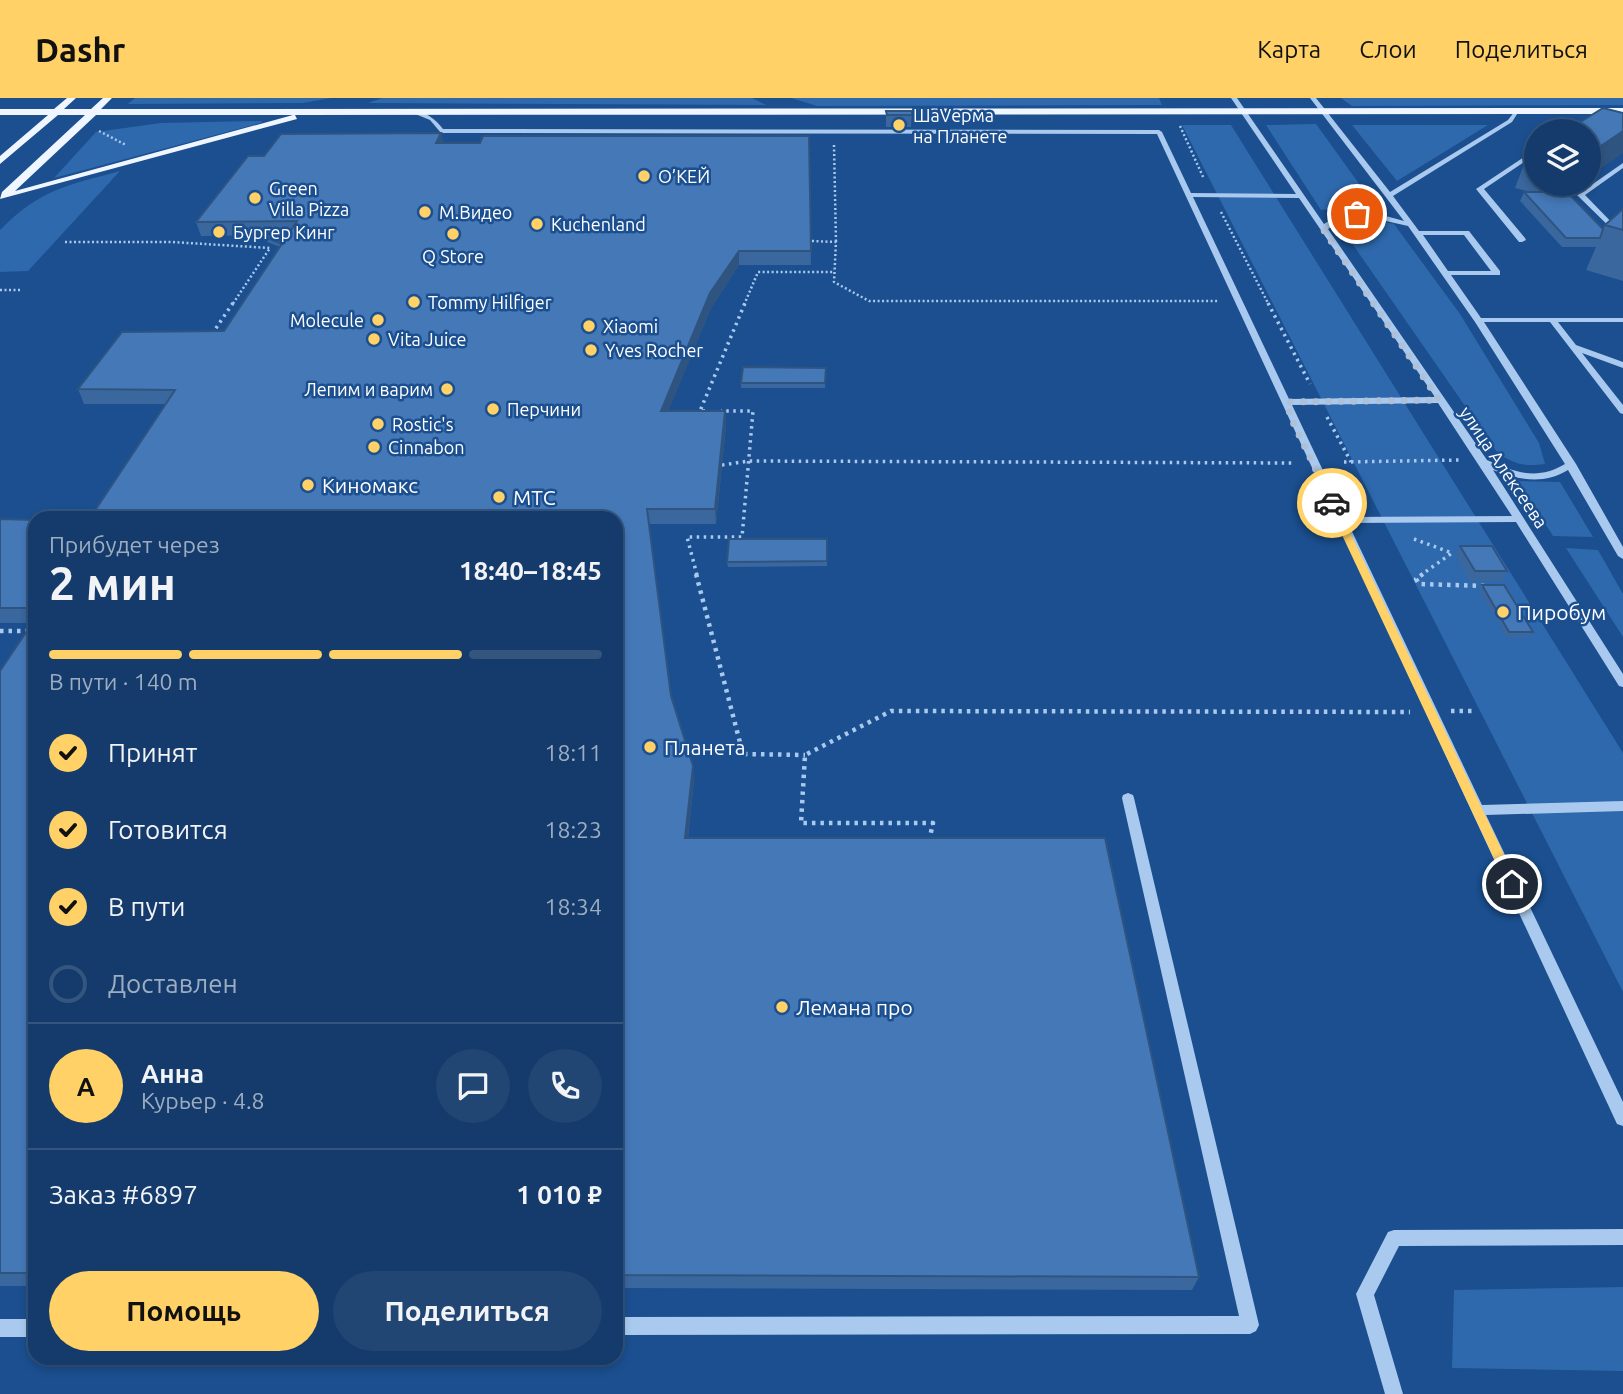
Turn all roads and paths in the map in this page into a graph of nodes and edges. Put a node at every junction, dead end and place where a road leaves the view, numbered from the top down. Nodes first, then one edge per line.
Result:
1 (72, 98) edge
2 (108, 98) edge
3 (1234, 98) edge
4 (1313, 98) edge
5 (349, 100) dead end
6 (783, 102) dead end
7 (1242, 110) junction
8 (1323, 110) junction
9 (0, 111) edge
10 (57, 111) junction
11 (94, 111) junction
12 (316, 111) junction
13 (411, 111) junction
14 (817, 111) junction
15 (1517, 111) junction
16 (1623, 111) edge
17 (1182, 121) dead end
18 (846, 130) junction
19 (99, 131) dead end
20 (132, 149) dead end
21 (1524, 159) edge
22 (0, 161) edge
23 (1623, 166) edge
24 (1187, 195) junction
25 (1212, 195) junction
26 (1301, 196) junction
27 (1388, 197) junction
28 (2, 198) edge
29 (1408, 224) junction
30 (1323, 229) junction
31 (1416, 233) junction
32 (1623, 238) edge
33 (1521, 240) dead end
34 (811, 241) edge
35 (65, 242) dead end
36 (836, 242) junction
37 (270, 248) junction
38 (276, 248) edge
39 (834, 272) junction
40 (1445, 273) junction
41 (0, 290) edge
42 (20, 290) dead end
43 (1237, 302) junction
44 (1478, 320) junction
45 (1552, 320) junction
46 (1623, 320) edge
47 (211, 336) edge
48 (1572, 346) junction
49 (1623, 365) edge
50 (1439, 400) junction
51 (1288, 402) junction
52 (1319, 402) junction
53 (1623, 411) edge
54 (749, 461) junction
55 (1483, 461) junction
56 (1304, 463) dead end
57 (1344, 463) dead end
58 (1351, 463) junction
59 (1571, 464) junction
60 (722, 465) edge
61 (1520, 519) junction
62 (1340, 520) junction
63 (1402, 534) dead end
64 (1623, 556) edge
65 (1492, 586) edge
66 (28, 630) edge
67 (0, 631) edge
68 (28, 631) edge
69 (21, 641) edge
70 (1623, 683) edge
71 (1475, 711) dead end
72 (1431, 712) junction
73 (805, 755) junction
74 (1128, 798) dead end
75 (1623, 807) edge
76 (1477, 810) junction
77 (928, 845) edge
78 (1623, 1119) edge
79 (1623, 1237) edge
80 (623, 1326) edge
81 (0, 1328) edge
82 (28, 1328) edge
83 (1394, 1394) edge

1 - 10 main road
2 - 11 main road
3 - 7 street, улица Алексеева
4 - 8 street
5 - 12 main road
6 - 14 main road
7 - 8 main road
7 - 14 main road
7 - 26 street, улица Алексеева
8 - 15 main road
8 - 27 street
9 - 10 main road
10 - 11 main road
10 - 22 main road
11 - 12 main road
11 - 28 main road
12 - 13 main road
12 - 28 main road
13 - 14 main road
13 - 18 street
15 - 16 main road
15 - 27 street
17 - 25 path
18 - 24 street
18 - 36 path
19 - 20 path
21 - 33 street
23 - 32 street
24 - 25 street
24 - 43 street
25 - 26 street
25 - 52 path
26 - 30 street, улица Алексеева
27 - 29 street
29 - 30 street
29 - 31 street
30 - 50 street, улица Алексеева
31 - 40 street
31 - 40 street
34 - 36 path
35 - 37 path
36 - 39 path
37 - 38 path
37 - 47 path
39 - 43 path
39 - 54 path
40 - 44 street
41 - 42 path
43 - 51 street
44 - 45 street
44 - 59 street
45 - 46 street
45 - 48 street
48 - 49 street
48 - 53 street
50 - 52 street
50 - 55 street, улица Алексеева
51 - 52 street
51 - 62 street
52 - 58 path
54 - 56 path
54 - 60 path
54 - 73 path
55 - 58 path
55 - 59 street
55 - 61 street, улица Алексеева
57 - 58 path
59 - 64 street
61 - 62 street
61 - 70 street, улица Алексеева
62 - 72 street
63 - 65 path
66 - 67 path
68 - 69 path
71 - 72 path
72 - 73 path
72 - 76 street
73 - 77 path
74 - 80 street
75 - 76 street
76 - 78 street
79 - 83 street
81 - 82 street

